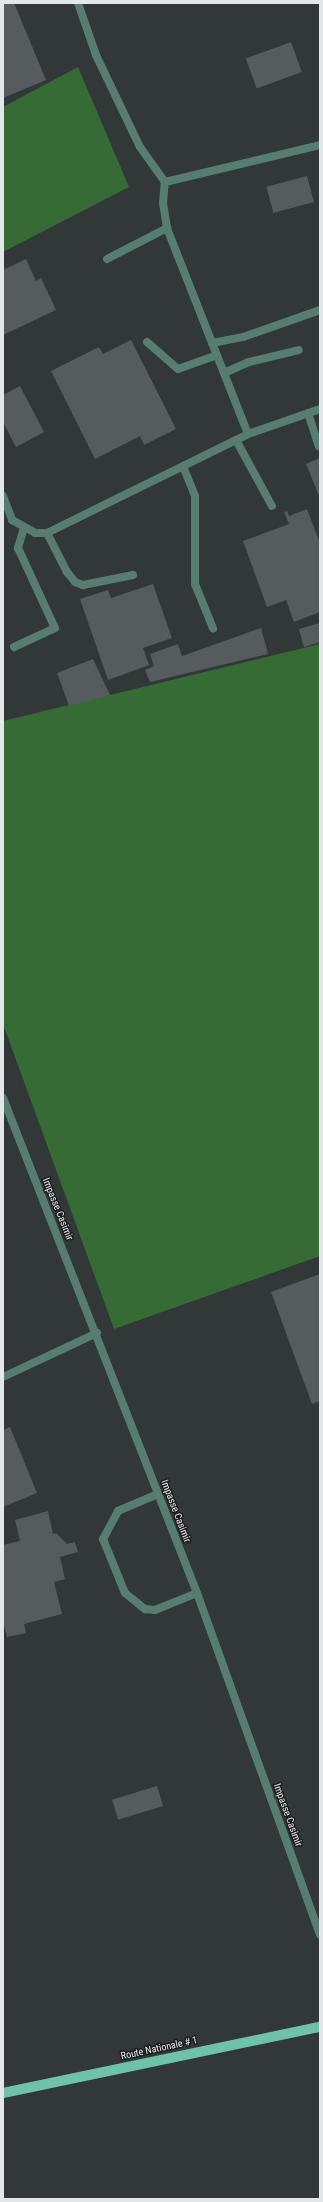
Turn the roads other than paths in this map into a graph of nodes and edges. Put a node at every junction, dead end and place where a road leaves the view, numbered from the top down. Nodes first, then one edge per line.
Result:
1 (78, 3) edge
2 (320, 145) edge
3 (165, 182) junction
4 (167, 228) junction
5 (107, 259) dead end
6 (320, 310) edge
7 (147, 342) dead end
8 (212, 343) junction
9 (299, 350) dead end
10 (217, 355) junction
11 (224, 373) junction
12 (320, 409) edge
13 (308, 413) junction
14 (248, 434) junction
15 (236, 440) junction
16 (319, 446) dead end
17 (183, 466) junction
18 (3, 496) edge
19 (272, 506) dead end
20 (24, 528) junction
21 (47, 533) junction
22 (133, 575) dead end
23 (213, 628) dead end
24 (14, 647) dead end
25 (3, 1098) edge
26 (97, 1333) junction
27 (3, 1377) edge
28 (158, 1494) junction
29 (197, 1593) junction
30 (320, 1934) edge
31 (320, 2027) edge
32 (3, 2093) edge

1 - 3 street
2 - 3 street
3 - 4 street
4 - 5 street
4 - 8 street
6 - 8 street
7 - 10 street
8 - 10 street
9 - 11 street
10 - 11 street
11 - 14 street
12 - 13 street
13 - 14 street
13 - 16 street
14 - 15 street
15 - 17 street
15 - 19 street
17 - 21 street
17 - 23 street
18 - 20 street
20 - 21 street
20 - 24 street
21 - 22 street
25 - 26 street, Impasse Casimir
26 - 27 street
26 - 28 street, Impasse Casimir
28 - 29 street, Impasse Casimir
28 - 29 street
29 - 30 street, Impasse Casimir
31 - 32 main road, Route Nationale # 1

